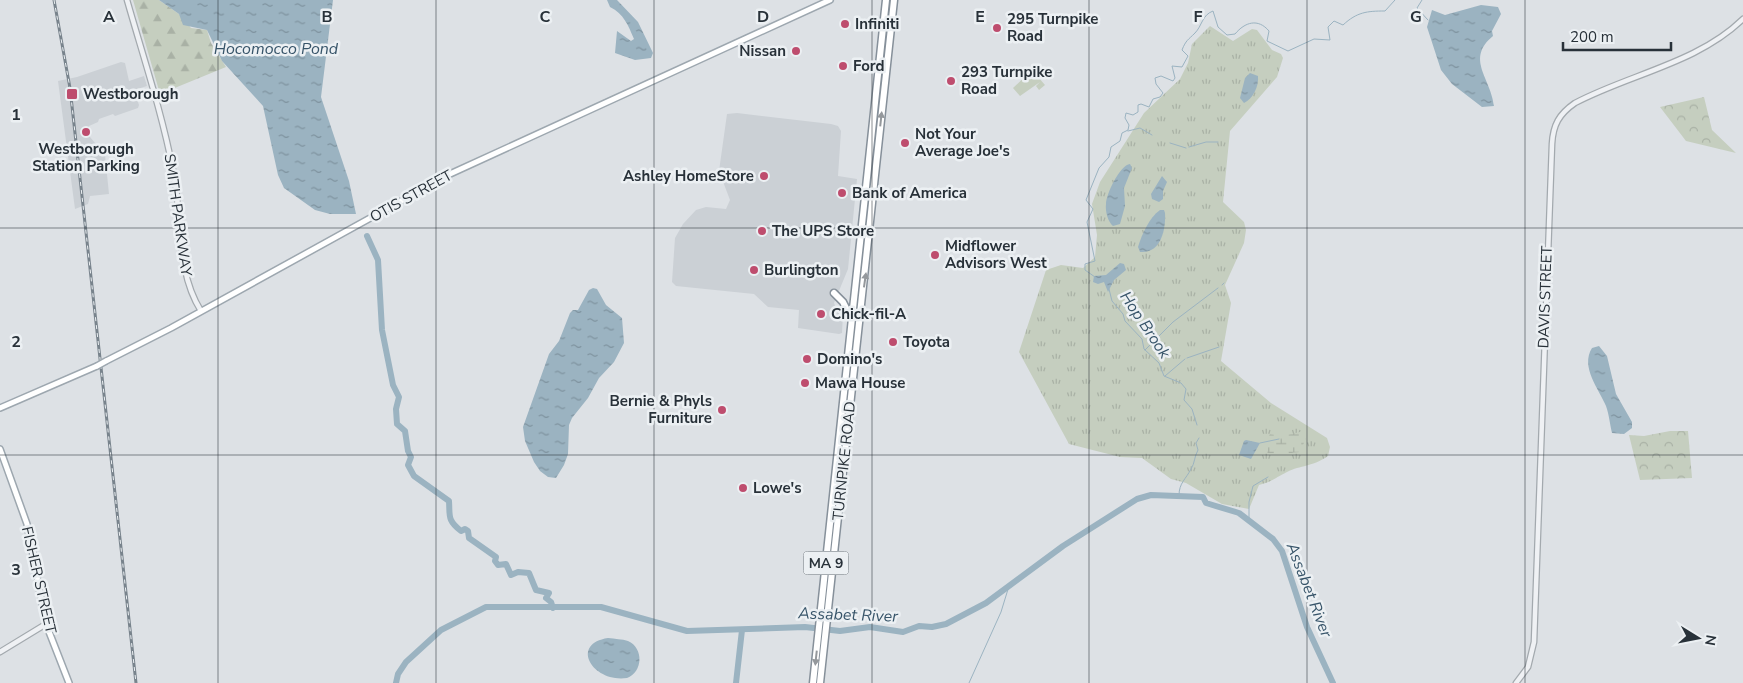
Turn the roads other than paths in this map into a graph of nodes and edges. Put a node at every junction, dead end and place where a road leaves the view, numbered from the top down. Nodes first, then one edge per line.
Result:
1 (127, 0) edge
2 (830, 0) edge
3 (886, 0) edge
4 (894, 0) edge
5 (1743, 19) edge
6 (834, 293) dead end
7 (201, 311) junction
8 (851, 318) junction
9 (0, 408) edge
10 (0, 449) edge
11 (46, 624) junction
12 (823, 624) junction
13 (822, 633) junction
14 (0, 652) edge
15 (70, 683) edge
16 (813, 683) edge
17 (820, 683) edge
18 (1516, 683) edge

1 - 7 street, SMITH PARKWAY
2 - 7 main road, OTIS STREET
3 - 8 highway, TURNPIKE ROAD / MA 9
12 -> 4 highway, TURNPIKE ROAD / MA 9
5 - 18 street, DAVIS STREET
6 - 8 highway
7 - 9 main road, OTIS STREET, bridge
8 - 12 highway, TURNPIKE ROAD / MA 9
10 - 11 main road, FISHER STREET
11 - 14 street
11 - 15 main road, FISHER STREET
12 - 13 highway, TURNPIKE ROAD / MA 9
13 -> 16 highway, TURNPIKE ROAD / MA 9
13 - 17 highway, TURNPIKE ROAD / MA 9

